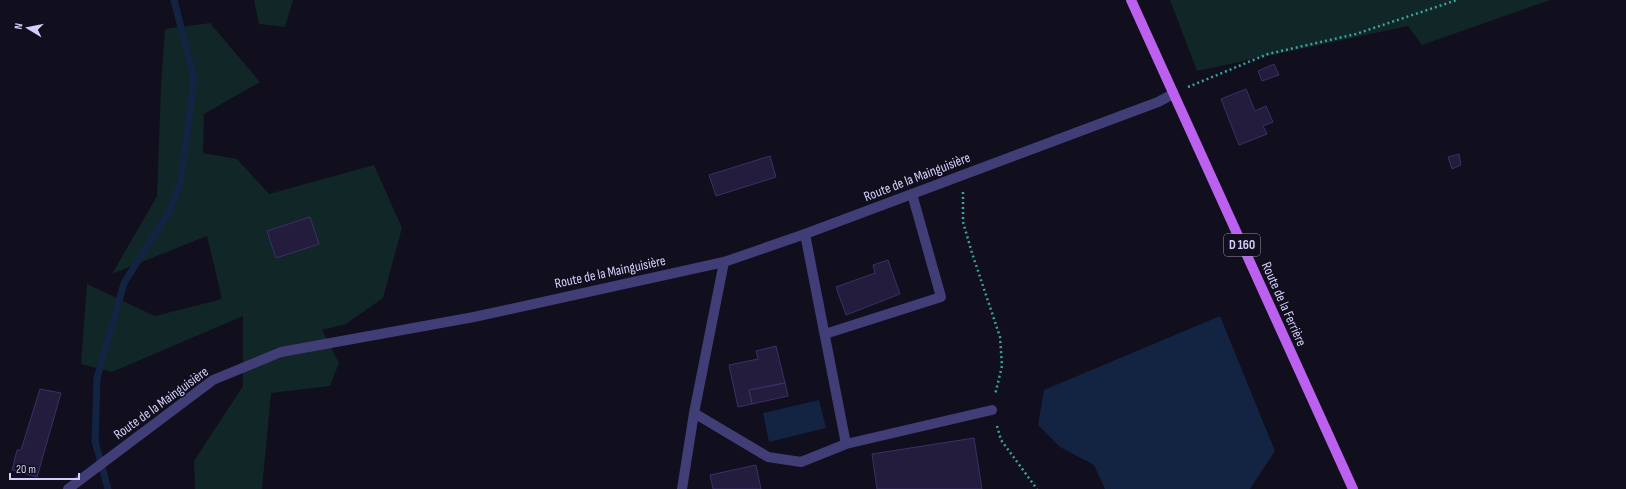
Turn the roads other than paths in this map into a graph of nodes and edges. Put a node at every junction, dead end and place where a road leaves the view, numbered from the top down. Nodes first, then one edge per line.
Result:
1 (1131, 0) edge
2 (1173, 94) junction
3 (912, 194) junction
4 (805, 234) junction
5 (724, 262) junction
6 (825, 334) junction
7 (992, 410) road end
8 (694, 413) junction
9 (846, 444) junction
10 (68, 489) edge
11 (682, 489) edge
12 (1353, 489) edge

1 - 2 main road, Route de la Ferrière / D 160
2 - 3 street, Route de la Mainguisière
2 - 12 main road, Route de la Ferrière / D 160
3 - 4 street, Route de la Mainguisière
3 - 6 street
4 - 5 street, Route de la Mainguisière
4 - 6 street
5 - 8 street
5 - 10 street, Route de la Mainguisière
6 - 9 street
7 - 9 street
8 - 9 street
8 - 11 street

